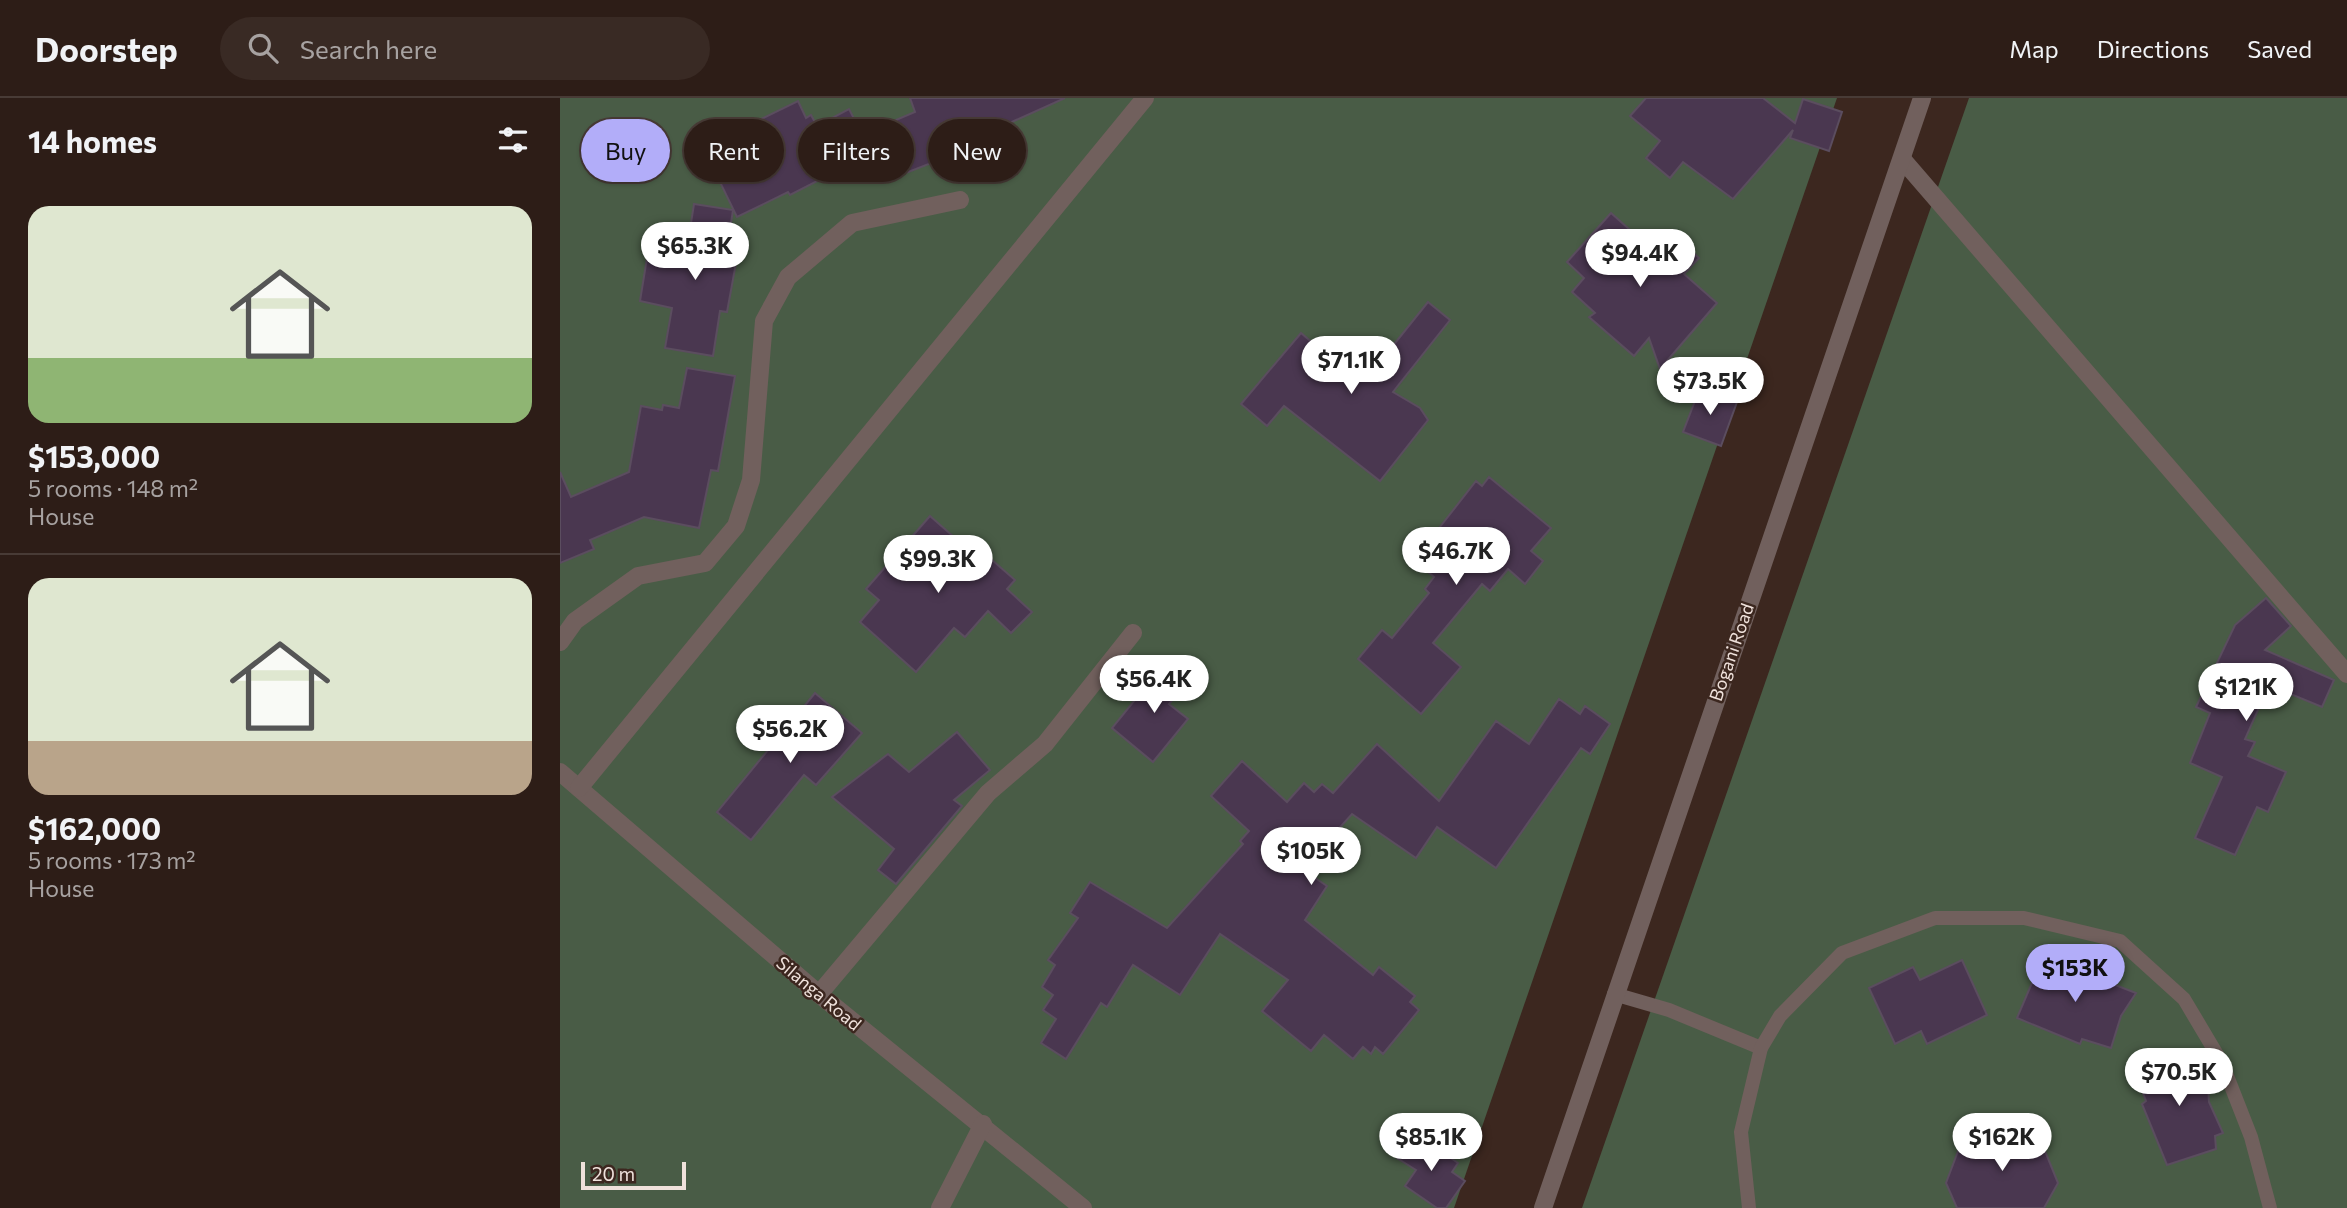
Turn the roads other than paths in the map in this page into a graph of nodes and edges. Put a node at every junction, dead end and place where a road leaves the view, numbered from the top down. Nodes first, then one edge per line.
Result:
1 (1145, 98) edge
2 (1922, 98) edge
3 (1902, 159) junction
4 (960, 200) dead end
5 (1133, 633) dead end
6 (560, 642) edge
7 (2347, 674) edge
8 (560, 772) edge
9 (579, 788) junction
10 (1614, 994) junction
11 (819, 995) junction
12 (1761, 1048) junction
13 (983, 1124) junction
14 (940, 1208) edge
15 (1083, 1208) edge
16 (1544, 1208) edge
17 (1749, 1208) edge
18 (2270, 1208) edge

1 - 9 street
2 - 3 street, Bogani Road
3 - 7 street
3 - 10 street, Bogani Road
4 - 6 street
5 - 11 street
8 - 9 street, Silanga Road
9 - 11 street, Silanga Road
10 - 12 lane
10 - 16 street, Bogani Road
11 - 13 street, Silanga Road
12 - 17 lane
12 - 18 lane
13 - 14 street
13 - 15 street, Silanga Road

